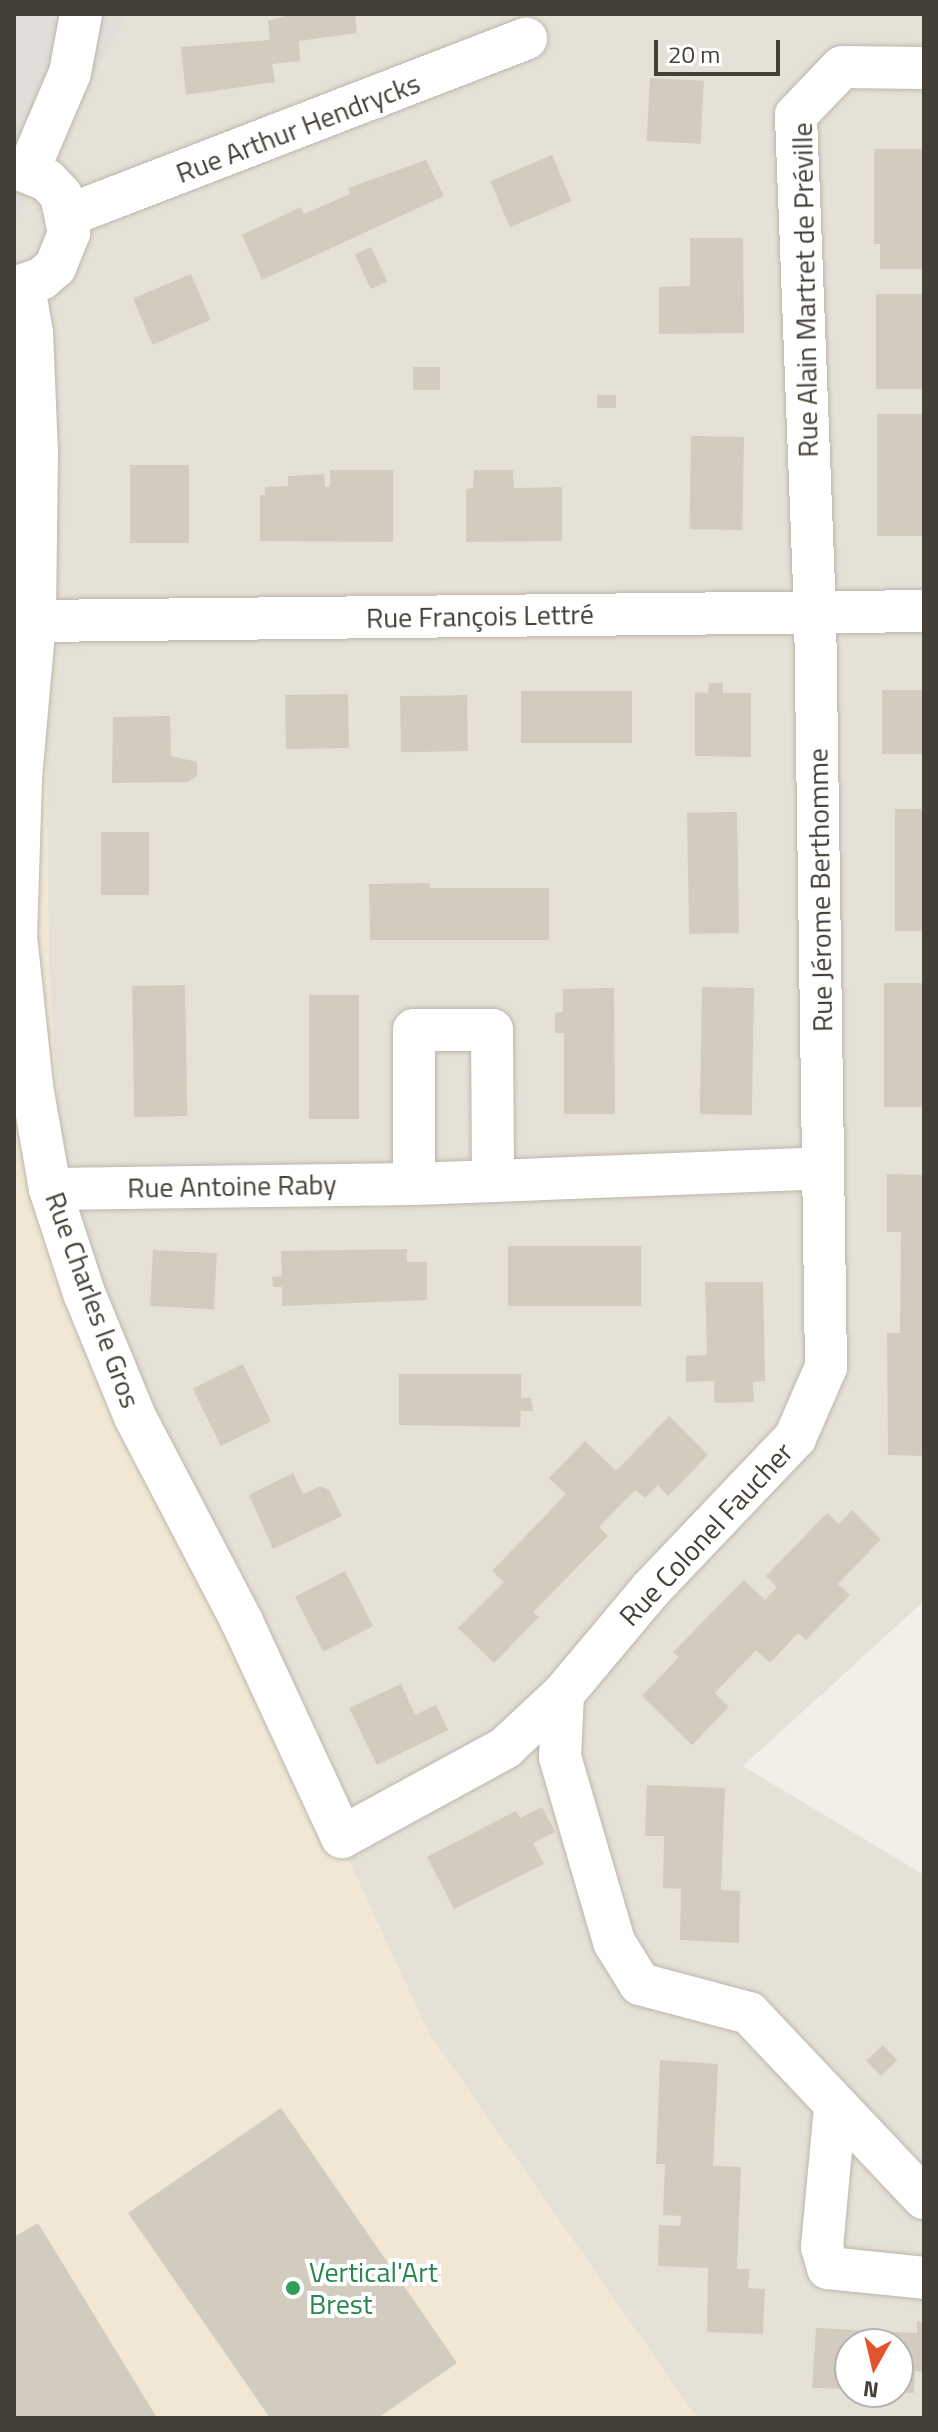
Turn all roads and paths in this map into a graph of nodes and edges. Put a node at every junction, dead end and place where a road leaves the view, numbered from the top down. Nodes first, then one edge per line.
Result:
1 (81, 14) edge
2 (526, 39) dead end
3 (924, 68) edge
4 (21, 168) edge
5 (69, 215) junction
6 (19, 287) edge
7 (924, 611) edge
8 (815, 612) junction
9 (35, 621) junction
10 (823, 1168) junction
11 (493, 1181) junction
12 (414, 1184) junction
13 (50, 1189) junction
14 (563, 1694) junction
15 (342, 1837) joint
16 (835, 2107) junction
17 (924, 2198) edge
18 (924, 2278) edge

1 - 4 street
2 - 5 street, Rue Arthur Hendrycks
3 - 8 street, Rue Alain Martret de Préville
4 - 5 street
5 - 6 street
6 - 9 street, Rue Charles le Gros
7 - 8 street, Rue François Lettré
8 - 9 street, Rue François Lettré
8 - 10 street, Rue Jérome Berthomme
9 - 13 street, Rue Charles le Gros
10 - 11 street, Rue Antoine Raby
10 - 14 street, Rue Colonel Faucher
11 - 12 street, Rue Antoine Raby
11 - 12 street
12 - 13 street, Rue Antoine Raby
13 - 15 street, Rue Charles le Gros
14 - 15 street, Rue Colonel Faucher
14 - 16 street
16 - 17 street
16 - 18 street

